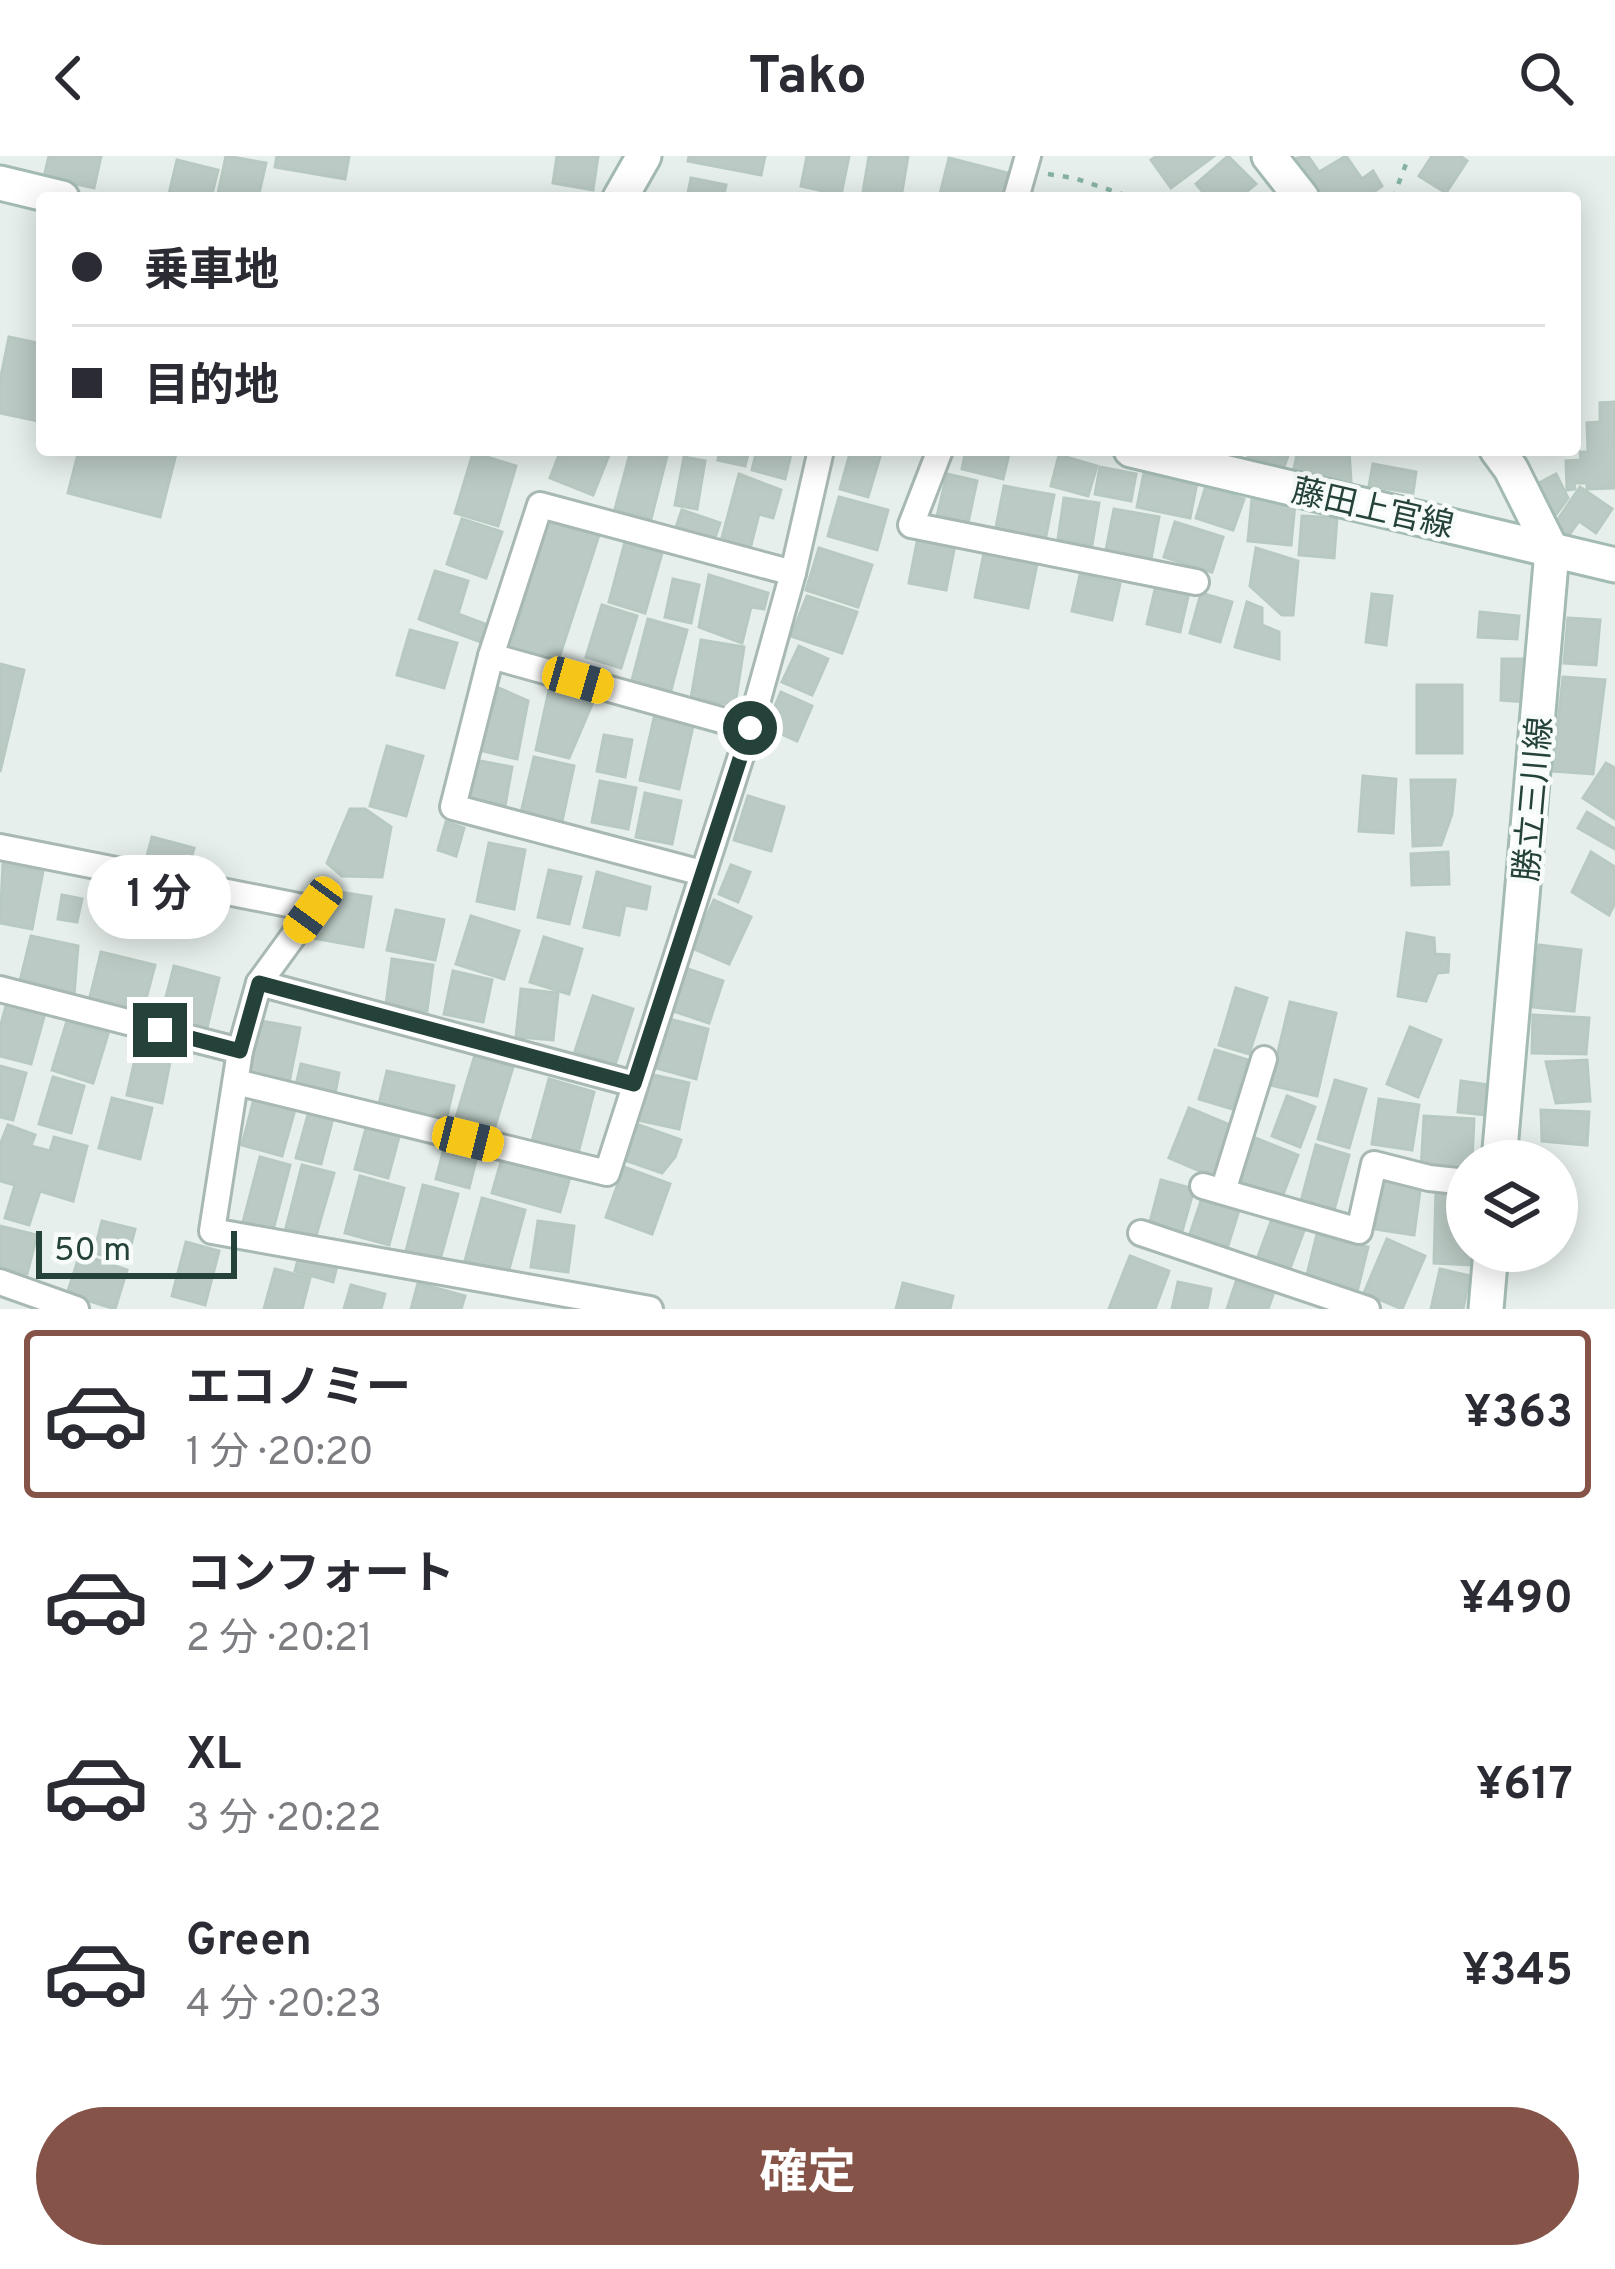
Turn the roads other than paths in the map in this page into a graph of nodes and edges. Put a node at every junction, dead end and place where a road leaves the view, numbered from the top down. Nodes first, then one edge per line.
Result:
1 (644, 156) edge
2 (1269, 156) edge
3 (0, 183) edge
4 (37, 192) edge
5 (623, 192) edge
6 (1297, 192) edge
7 (820, 456) edge
8 (938, 456) edge
9 (1156, 456) edge
10 (1501, 456) edge
11 (1552, 551) junction
12 (1615, 565) edge
13 (794, 573) junction
14 (1196, 582) dead end
15 (491, 656) junction
16 (750, 728) junction
17 (0, 847) edge
18 (702, 873) junction
19 (259, 983) junction
20 (0, 989) edge
21 (240, 1051) junction
22 (1264, 1059) dead end
23 (236, 1082) junction
24 (634, 1084) junction
25 (1500, 1140) edge
26 (1446, 1180) edge
27 (1141, 1233) dead end
28 (1489, 1272) edge
29 (0, 1282) edge
30 (76, 1309) edge
31 (650, 1309) edge
32 (1367, 1309) edge
33 (1486, 1309) edge

1 - 5 main road
2 - 6 main road
3 - 4 main road
7 - 13 street
8 - 14 street
9 - 11 main road, 藤田上官線
10 - 11 main road
11 - 12 main road, 藤田上官線
11 - 25 main road, 勝立三川線
13 - 15 street
13 - 16 street
15 - 16 street
15 - 18 street
16 - 18 street
17 - 19 street
18 - 24 street
19 - 21 street
19 - 24 street
20 - 21 street
21 - 23 street
22 - 26 street
23 - 24 street
23 - 31 street
27 - 32 street
28 - 33 main road
29 - 30 street

